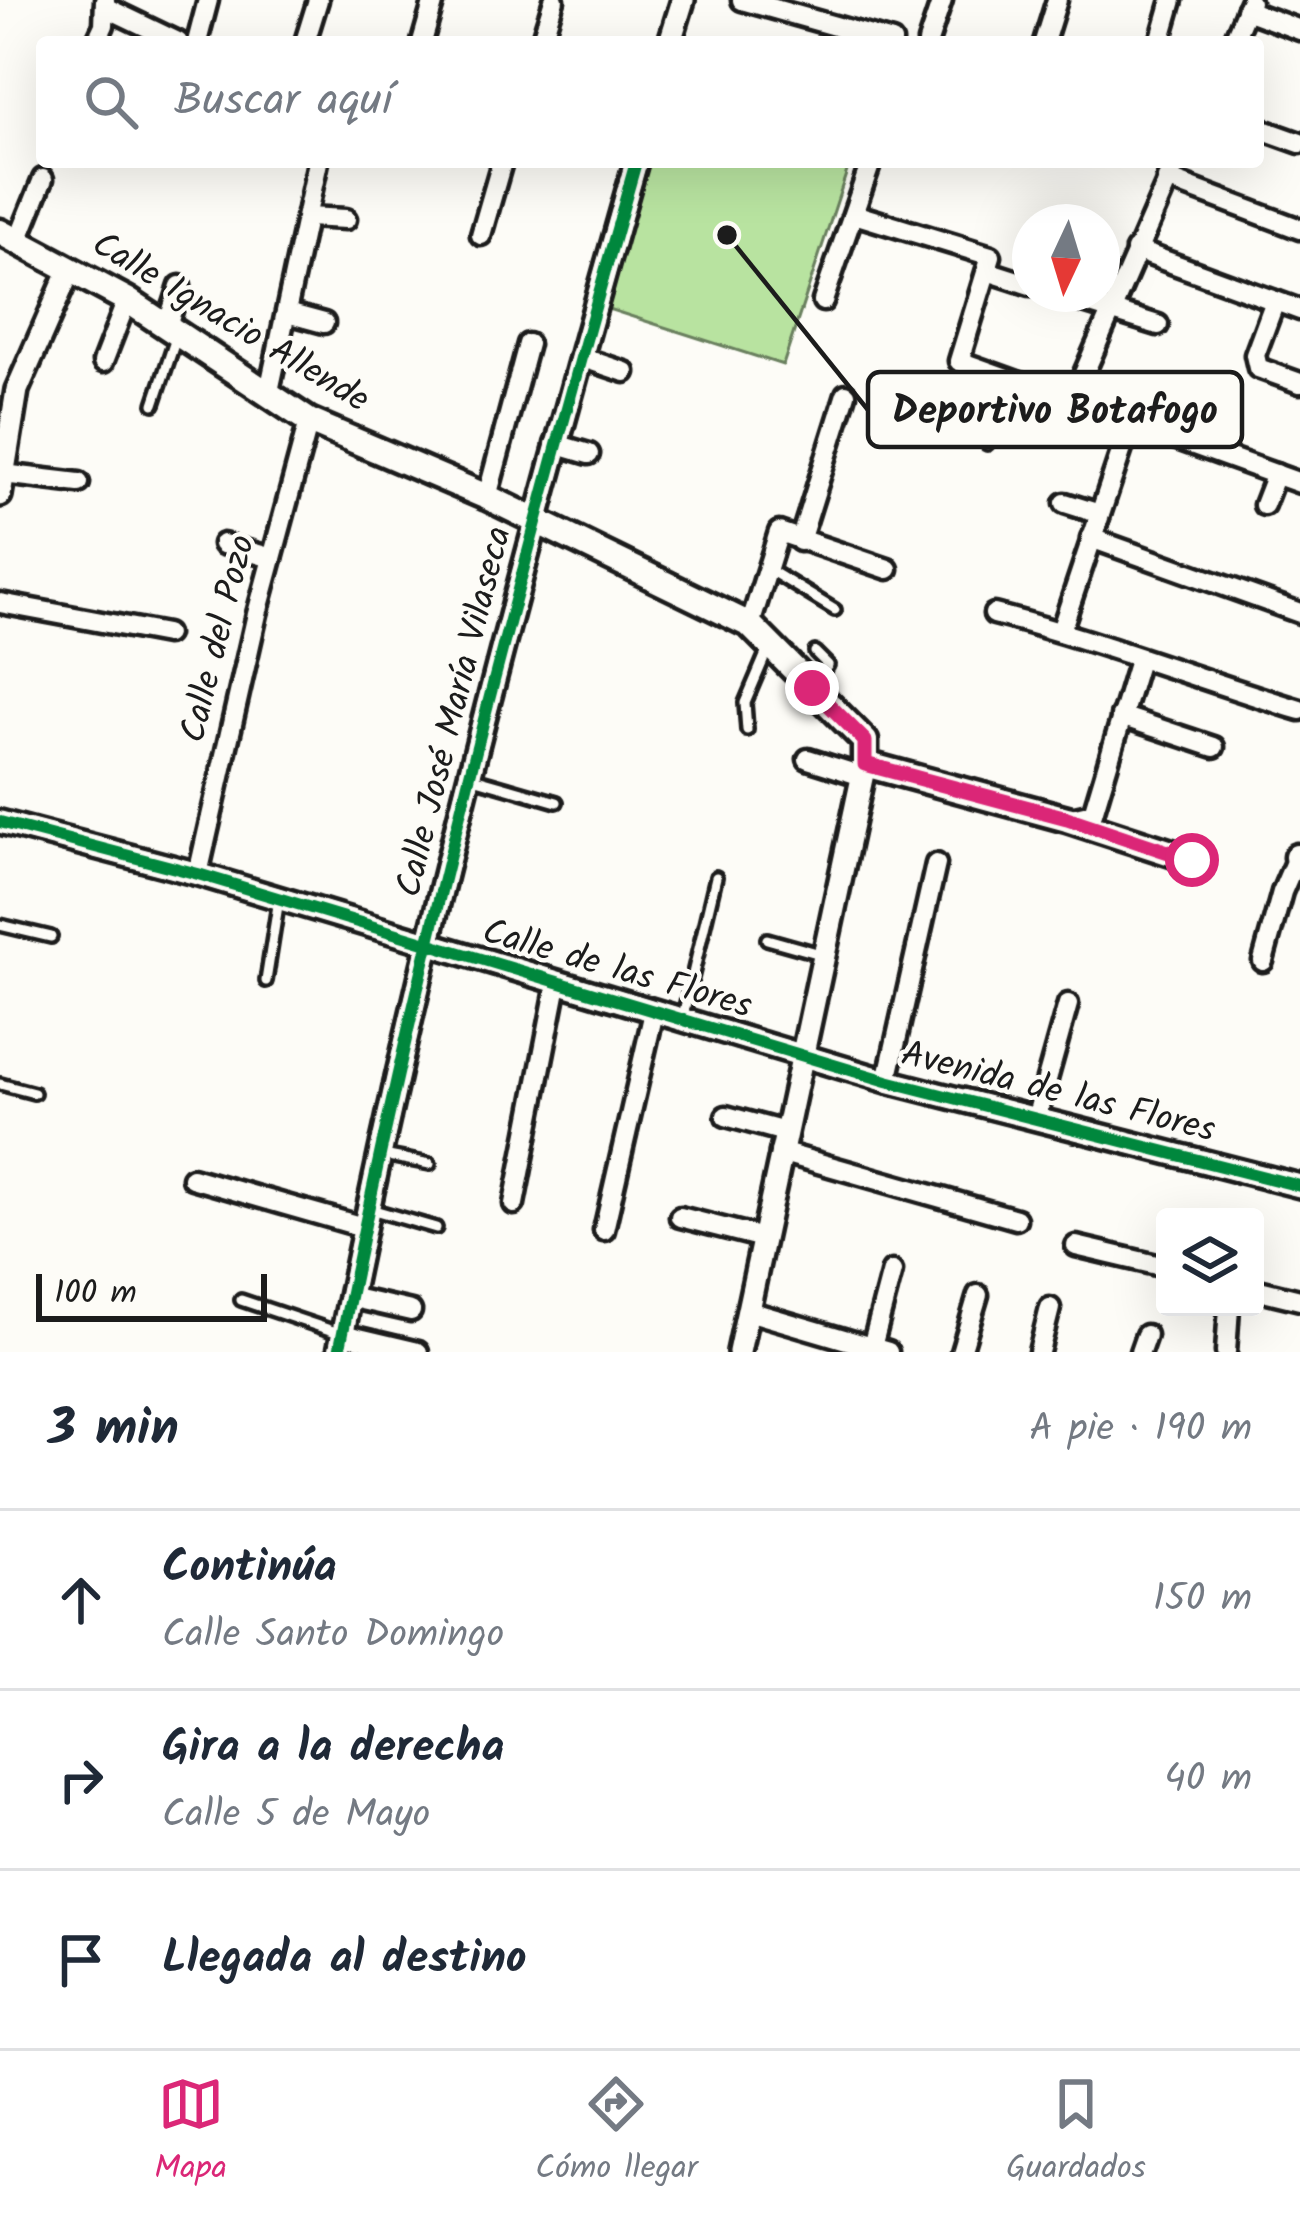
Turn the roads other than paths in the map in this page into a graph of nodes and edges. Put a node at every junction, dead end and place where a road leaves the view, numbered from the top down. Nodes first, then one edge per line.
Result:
1 (208, 0) edge
2 (318, 0) edge
3 (434, 0) edge
4 (554, 0) edge
5 (682, 0) edge
6 (742, 0) edge
7 (825, 0) edge
8 (942, 0) edge
9 (1057, 0) edge
10 (1172, 0) edge
11 (105, 3) edge
12 (1249, 5) edge
13 (819, 22) junction
14 (1300, 30) edge
15 (99, 36) edge
16 (167, 36) edge
17 (198, 36) edge
18 (306, 36) edge
19 (424, 36) edge
20 (543, 36) edge
21 (672, 36) edge
22 (870, 36) edge
23 (930, 36) edge
24 (1046, 36) edge
25 (1162, 36) edge
26 (1236, 36) edge
27 (1264, 130) edge
28 (1300, 142) edge
29 (317, 168) edge
30 (500, 168) edge
31 (634, 168) edge
32 (869, 168) edge
33 (1172, 170) edge
34 (43, 179) dead end
35 (854, 214) junction
36 (307, 217) junction
37 (346, 219) dead end
38 (1300, 229) edge
39 (481, 235) dead end
40 (9, 236) edge
41 (1136, 250) junction
42 (70, 269) junction
43 (987, 271) junction
44 (1012, 279) edge
45 (180, 286) dead end
46 (1120, 288) edge
47 (128, 300) junction
48 (823, 301) dead end
49 (1275, 301) junction
50 (1300, 310) edge
51 (1110, 312) edge
52 (1113, 312) edge
53 (287, 313) junction
54 (324, 323) dead end
55 (1158, 326) dead end
56 (172, 329) junction
57 (528, 344) dead end
58 (580, 357) junction
59 (103, 362) dead end
60 (625, 371) dead end
61 (1007, 378) junction
62 (1300, 383) edge
63 (846, 394) dead end
64 (268, 396) junction
65 (1072, 401) junction
66 (154, 404) dead end
67 (309, 421) junction
68 (1131, 422) junction
69 (556, 444) junction
70 (987, 444) dead end
71 (589, 454) dead end
72 (1276, 474) junction
73 (79, 483) dead end
74 (1300, 483) edge
75 (2, 484) edge
76 (488, 497) junction
77 (1065, 503) dead end
78 (1264, 505) dead end
79 (1100, 514) junction
80 (534, 520) junction
81 (1091, 538) junction
82 (800, 541) junction
83 (223, 544) dead end
84 (272, 558) junction
85 (767, 568) junction
86 (888, 569) dead end
87 (0, 603) edge
88 (835, 610) dead end
89 (1300, 613) edge
90 (994, 614) dead end
91 (750, 625) junction
92 (1061, 631) junction
93 (166, 634) dead end
94 (770, 644) junction
95 (815, 652) dead end
96 (1138, 660) junction
97 (812, 688) junction
98 (1300, 710) edge
99 (1121, 716) junction
100 (747, 730) dead end
101 (1214, 747) dead end
102 (808, 759) dead end
103 (863, 770) junction
104 (468, 776) junction
105 (556, 802) dead end
106 (1067, 818) junction
107 (0, 822) edge
108 (1299, 858) edge
109 (1192, 860) dead end
110 (936, 864) dead end
111 (197, 874) junction
112 (716, 877) dead end
113 (279, 899) junction
114 (0, 925) edge
115 (51, 938) dead end
116 (767, 939) dead end
117 (429, 945) junction
118 (824, 956) junction
119 (1263, 961) dead end
120 (266, 981) dead end
121 (557, 983) junction
122 (1068, 1004) dead end
123 (654, 1012) junction
124 (682, 1020) junction
125 (802, 1056) junction
126 (887, 1081) junction
127 (0, 1084) edge
128 (34, 1094) dead end
129 (726, 1116) dead end
130 (1036, 1119) junction
131 (782, 1142) junction
132 (380, 1155) junction
133 (430, 1164) dead end
134 (193, 1178) dead end
135 (1300, 1186) edge
136 (514, 1204) dead end
137 (680, 1217) dead end
138 (365, 1218) junction
139 (1016, 1219) dead end
140 (436, 1228) dead end
141 (604, 1230) dead end
142 (763, 1238) junction
143 (1076, 1246) dead end
144 (1156, 1265) edge
145 (892, 1271) dead end
146 (1264, 1290) edge
147 (978, 1295) dead end
148 (350, 1297) junction
149 (241, 1300) dead end
150 (1300, 1300) edge
151 (1050, 1308) dead end
152 (748, 1311) junction
153 (411, 1312) dead end
154 (1228, 1316) edge
155 (340, 1343) edge
156 (880, 1350) edge
157 (418, 1352) edge
158 (739, 1352) edge
159 (961, 1352) edge
160 (1039, 1352) edge
161 (1226, 1352) edge

1 - 17 street
2 - 18 street
3 - 19 street
4 - 20 street
5 - 21 street
6 - 13 street
7 - 13 street
8 - 23 street
9 - 24 street
10 - 25 street
11 - 15 street
11 - 16 street
12 - 14 street
12 - 26 street
13 - 22 street
27 - 28 street
29 - 36 street
30 - 39 street
31 - 58 street, Calle José María Vilaseca
32 - 35 street
33 - 38 street
33 - 41 street
34 - 40 street
35 - 43 street
35 - 48 street
36 - 37 street
36 - 53 street
40 - 42 main road, Calle Ignacio Allende
41 - 46 street
41 - 49 street
42 - 47 main road, Calle Ignacio Allende
42 - 75 street
43 - 44 street
43 - 61 street
45 - 56 street
47 - 56 main road, Calle Ignacio Allende
47 - 59 street
49 - 50 street
49 - 62 street
51 - 65 street
52 - 55 street
53 - 54 street
53 - 64 street
56 - 64 main road, Calle Ignacio Allende
56 - 66 lane
57 - 76 street
58 - 60 street
58 - 69 street, Calle José María Vilaseca
61 - 65 street
61 - 70 lane
63 - 82 street
64 - 67 main road, Calle Ignacio Allende
65 - 68 street
67 - 76 main road, Calle Ignacio Allende
67 - 84 street, Calle del Pozo
68 - 72 street
68 - 79 street
69 - 71 street
69 - 80 street, Calle José María Vilaseca
72 - 74 street
72 - 78 street
73 - 75 street
76 - 80 main road, Calle Ignacio Allende
77 - 79 street
79 - 81 street
80 - 91 main road, Calle Ignacio Allende
80 - 104 street, Calle José María Vilaseca
81 - 89 street
81 - 92 street
82 - 85 street
82 - 86 street
83 - 84 street
84 - 111 street, Calle del Pozo
85 - 88 lane
85 - 91 street
87 - 93 street
90 - 92 street
91 - 94 main road, Calle Ignacio Allende
92 - 96 street
94 - 97 main road, Calle Ignacio Allende
94 - 100 lane
95 - 97 lane
96 - 98 street
96 - 99 street
97 - 103 main road, Calle Ignacio Allende
99 - 101 street
99 - 106 street
102 - 103 street
103 - 106 main road
103 - 118 street
104 - 105 lane
104 - 117 street, Calle José María Vilaseca
106 - 109 main road
107 - 111 street, Calle de las Flores
108 - 119 street
110 - 126 street
111 - 113 street, Calle de las Flores
112 - 124 lane
113 - 117 street, Calle de las Flores
113 - 120 lane
114 - 115 lane
116 - 118 lane
117 - 121 street, Calle de las Flores
117 - 132 street, Calle José María Vilaseca
118 - 125 street
121 - 123 street, Calle de las Flores
121 - 136 street
122 - 130 street
123 - 124 street, Calle de las Flores
123 - 141 street
124 - 125 street, Calle de las Flores
125 - 126 street, Avenida de las Flores
125 - 131 street
126 - 130 street, Avenida de las Flores
127 - 128 lane
129 - 131 street
130 - 135 street, Avenida de las Flores
131 - 139 street
131 - 142 street
132 - 133 lane
132 - 138 street, Calle José María Vilaseca
134 - 138 street
137 - 142 street
138 - 140 lane
138 - 148 street, Calle José María Vilaseca
142 - 152 street
143 - 144 street
145 - 156 street
146 - 150 street
147 - 159 street
148 - 153 street
148 - 155 street, Calle José María Vilaseca
149 - 155 lane
151 - 160 street
152 - 156 street
152 - 158 street
154 - 161 street
155 - 157 street

